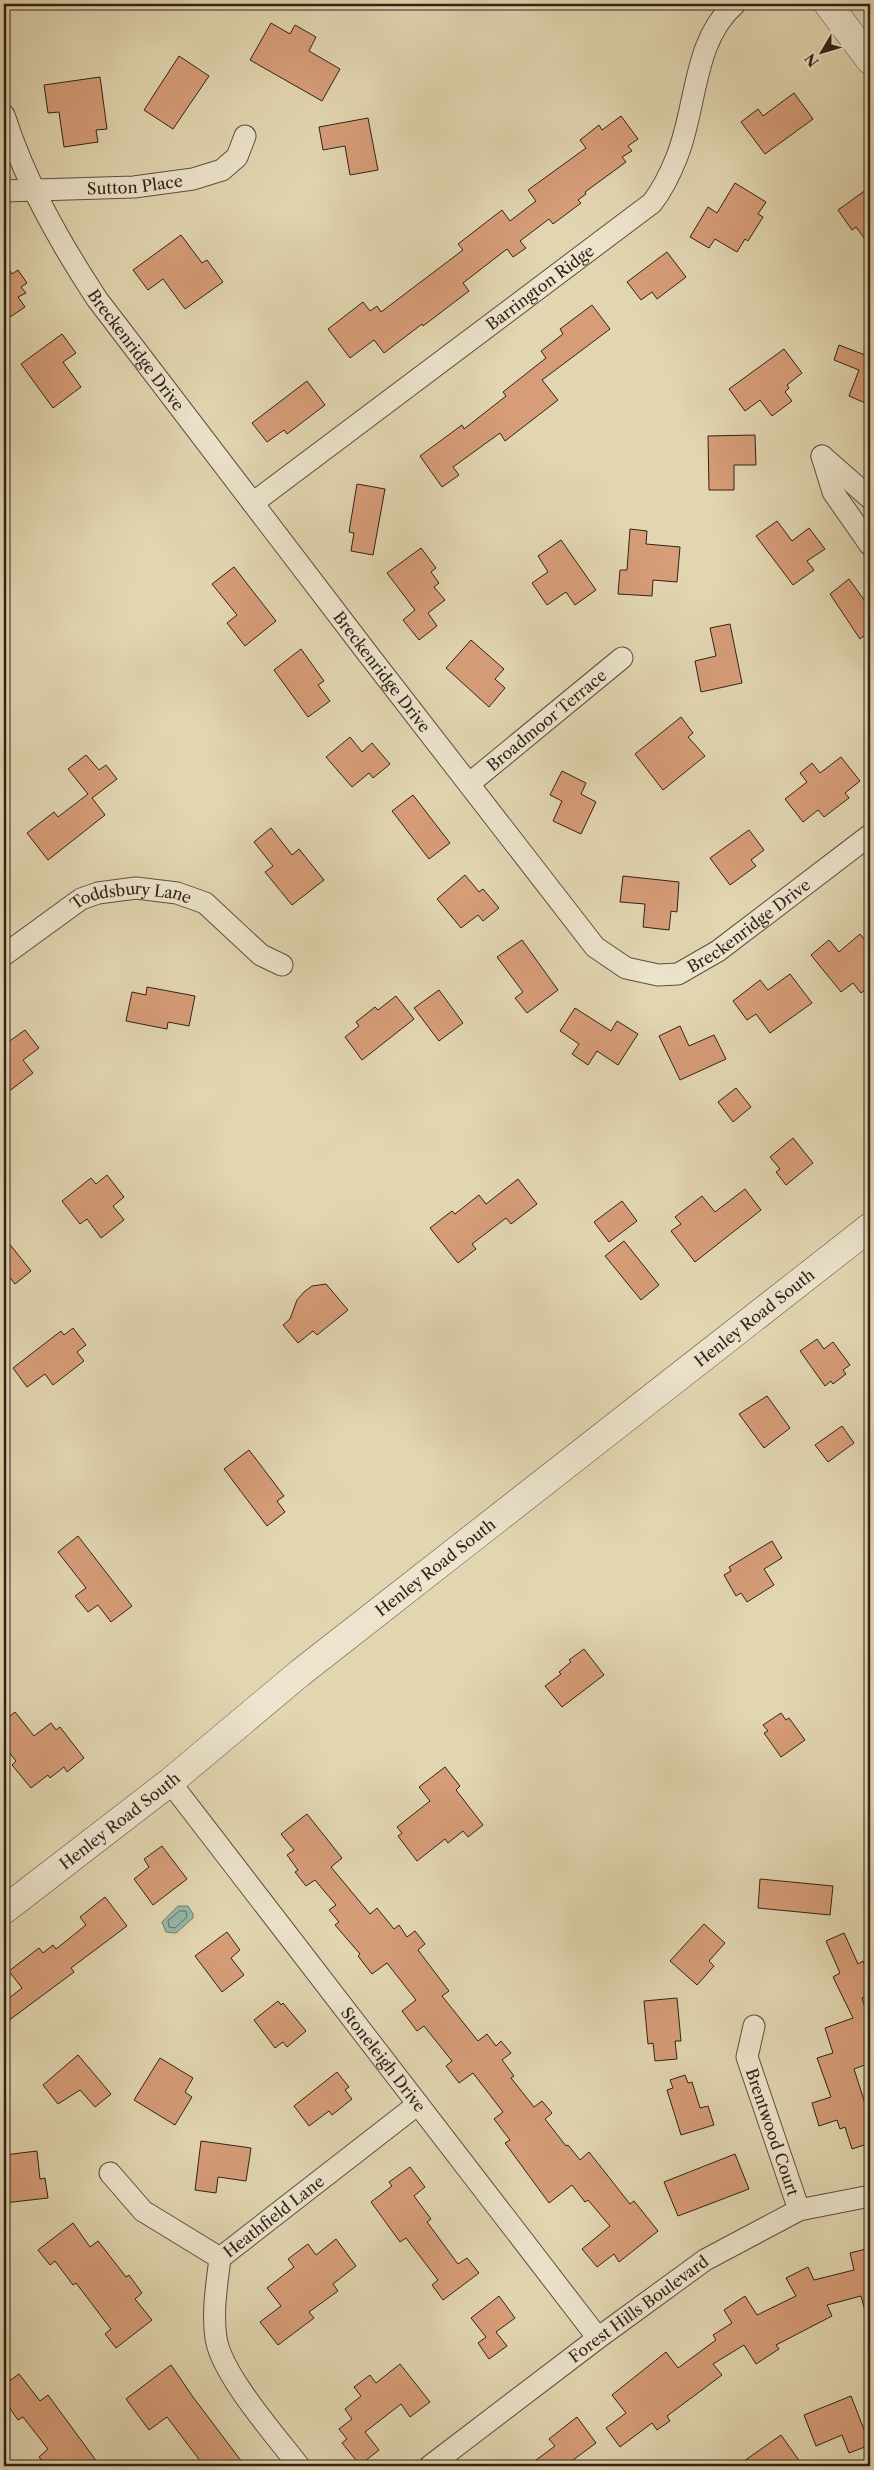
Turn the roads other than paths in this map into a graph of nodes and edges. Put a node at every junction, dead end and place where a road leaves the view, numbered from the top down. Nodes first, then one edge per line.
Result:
1 (735, 4) edge
2 (828, 4) edge
3 (870, 60) edge
4 (4, 115) edge
5 (245, 136) dead end
6 (33, 190) junction
7 (4, 191) edge
8 (870, 498) edge
9 (253, 503) junction
10 (870, 545) edge
11 (622, 658) dead end
12 (470, 783) junction
13 (870, 835) edge
14 (4, 955) edge
15 (282, 965) dead end
16 (870, 1227) edge
17 (170, 1782) junction
18 (4, 1910) edge
19 (754, 2026) dead end
20 (418, 2104) junction
21 (110, 2173) dead end
22 (870, 2196) edge
23 (799, 2210) junction
24 (220, 2258) junction
25 (598, 2338) junction
26 (299, 2466) edge
27 (430, 2466) edge

1 - 9 street, Barrington Ridge
2 - 3 street
4 - 6 street, Breckenridge Drive
5 - 6 street, Sutton Place
6 - 7 street, Sutton Place
6 - 9 street, Breckenridge Drive
8 - 10 street
9 - 12 street, Breckenridge Drive
11 - 12 street, Broadmoor Terrace
12 - 13 street, Breckenridge Drive
14 - 15 street, Toddsbury Lane
16 - 17 street, Henley Road South
17 - 18 street, Henley Road South
17 - 20 street, Stoneleigh Drive
19 - 23 street, Brentwood Court
20 - 24 street, Heathfield Lane
20 - 25 street, Stoneleigh Drive
21 - 24 street
22 - 23 street, Forest Hills Boulevard
23 - 25 street, Forest Hills Boulevard
24 - 26 street, Heathfield Lane
25 - 27 street, Forest Hills Boulevard

